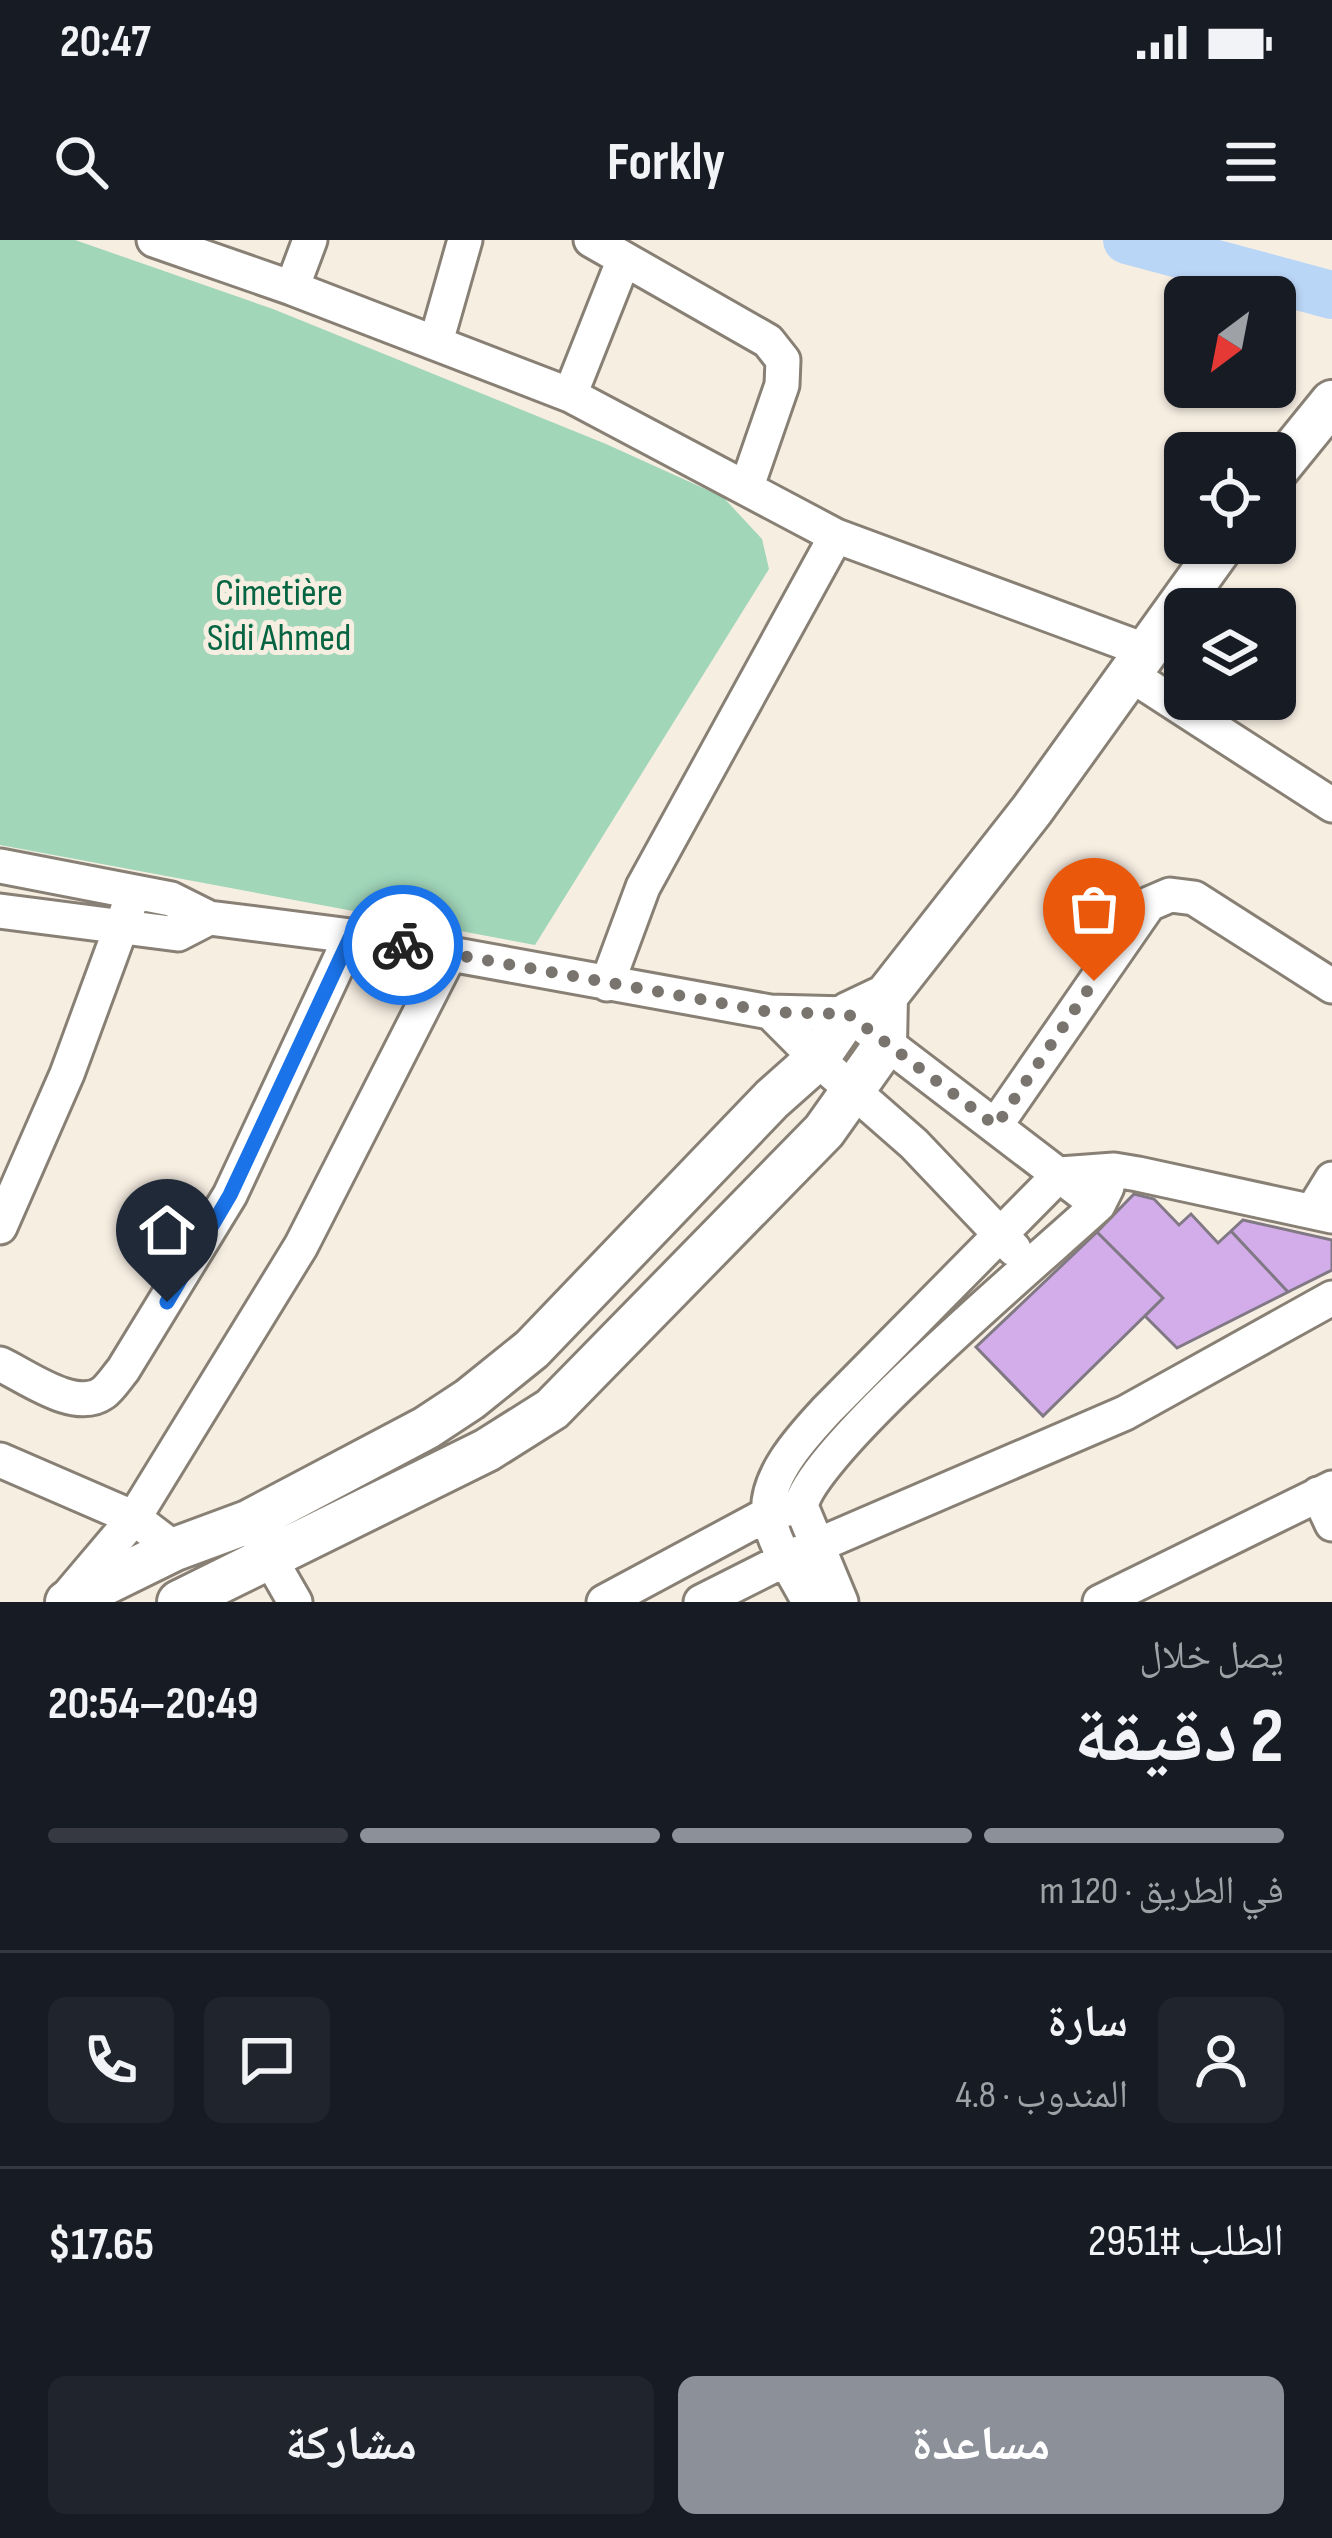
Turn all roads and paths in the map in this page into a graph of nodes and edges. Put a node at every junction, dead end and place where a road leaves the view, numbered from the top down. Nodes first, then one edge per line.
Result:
1 (154, 240) edge
2 (310, 240) edge
3 (465, 240) edge
4 (591, 240) edge
5 (624, 259) junction
6 (292, 288) junction
7 (436, 342) junction
8 (570, 395) junction
9 (1332, 402) edge
10 (1296, 443) edge
11 (747, 486) junction
12 (836, 536) junction
13 (1209, 564) edge
14 (1139, 663) junction
15 (1332, 805) edge
16 (5, 867) edge
17 (134, 892) junction
18 (0, 910) edge
19 (209, 918) junction
20 (120, 928) junction
21 (351, 936) junction
22 (450, 954) junction
23 (607, 984) junction
24 (1332, 986) edge
25 (867, 1005) junction
26 (770, 1012) junction
27 (884, 1045) junction
28 (817, 1059) junction
29 (854, 1090) junction
30 (996, 1126) junction
31 (1114, 1170) junction
32 (1060, 1174) junction
33 (1332, 1179) edge
34 (1098, 1205) junction
35 (1322, 1213) edge
36 (0, 1227) edge
37 (1000, 1235) junction
38 (1031, 1267) junction
39 (1332, 1298) edge
40 (0, 1364) edge
41 (507, 1369) junction
42 (552, 1409) junction
43 (0, 1460) edge
44 (1327, 1502) edge
45 (785, 1510) junction
46 (134, 1518) junction
47 (248, 1522) junction
48 (175, 1549) junction
49 (802, 1553) junction
50 (272, 1558) junction
51 (831, 1601) edge
52 (65, 1602) edge
53 (179, 1602) edge
54 (295, 1602) edge
55 (604, 1602) edge
56 (701, 1602) edge
57 (1100, 1602) edge

1 - 6 street
2 - 6 street
3 - 7 street
4 - 5 street
5 - 8 street
5 - 11 street
6 - 7 street
7 - 8 street
8 - 11 street
9 - 10 main road
11 - 12 street
12 - 14 street
12 - 23 street
13 - 14 main road
14 - 15 street
14 - 25 main road
16 - 17 street
16 - 18 street
17 - 19 street
17 - 20 street
18 - 20 street
19 - 20 street
19 - 21 street
20 - 36 street
21 - 22 street
21 - 40 street
22 - 23 street
22 - 46 street
23 - 26 street
24 - 30 street
25 - 26 street
25 - 27 main road
25 - 28 main road
26 - 28 street
27 - 29 main road
27 - 30 street
28 - 29 street
28 - 41 main road
29 - 37 street
29 - 42 main road
30 - 32 street
31 - 32 street
31 - 34 street
31 - 35 street
32 - 34 street
32 - 37 street
33 - 35 street
34 - 38 street
37 - 38 street
37 - 45 street
38 - 45 street
39 - 49 street
41 - 42 main road
41 - 47 main road
42 - 50 main road
43 - 46 street
44 - 57 street
45 - 49 street
45 - 55 street
46 - 48 street
46 - 52 street
47 - 48 main road
47 - 50 street
48 - 52 main road
49 - 51 street
49 - 56 street
50 - 53 main road
50 - 54 street

